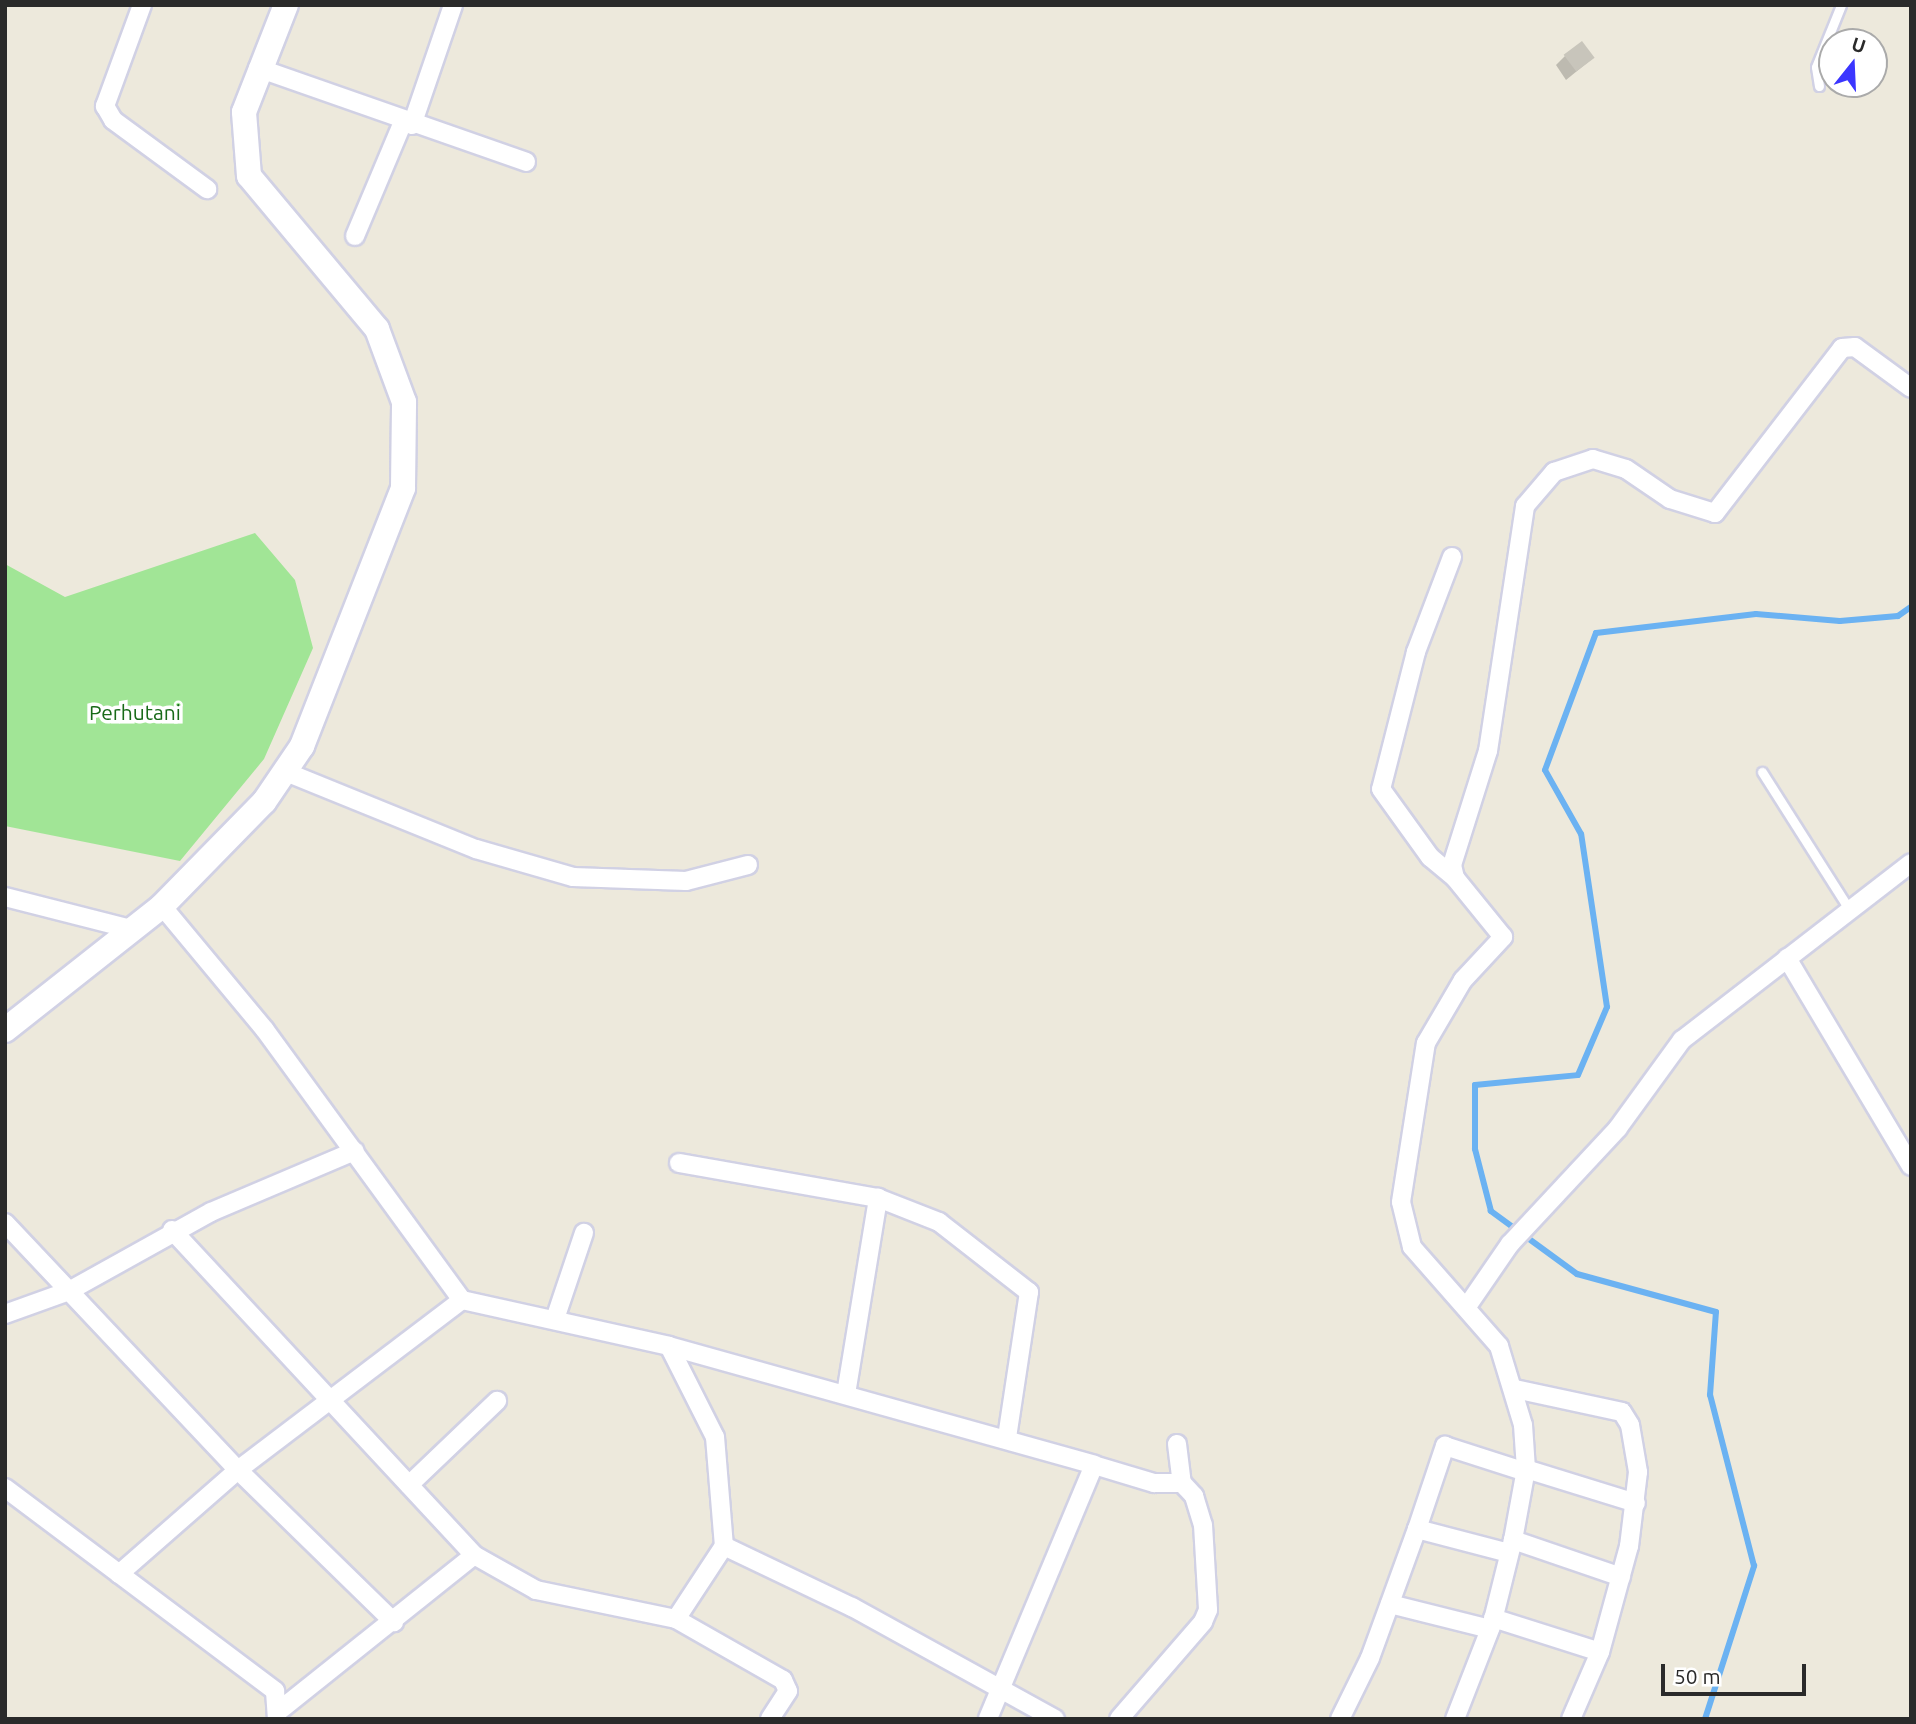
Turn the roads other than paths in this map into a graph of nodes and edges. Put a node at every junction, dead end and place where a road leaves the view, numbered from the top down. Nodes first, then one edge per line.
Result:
1 (142, 5) edge
2 (286, 5) edge
3 (453, 5) edge
4 (1841, 5) edge
5 (1831, 28) edge
6 (1818, 60) edge
7 (258, 68) junction
8 (1818, 81) edge
9 (408, 124) junction
10 (526, 162) dead end
11 (206, 189) dead end
12 (355, 236) dead end
13 (1911, 388) edge
14 (1452, 557) dead end
15 (286, 772) junction
16 (1762, 772) dead end
17 (1911, 863) edge
18 (748, 865) dead end
19 (1455, 878) junction
20 (5, 897) edge
21 (162, 906) junction
22 (1851, 912) junction
23 (134, 930) junction
24 (1787, 958) junction
25 (5, 1030) edge
26 (355, 1151) junction
27 (679, 1163) dead end
28 (1911, 1166) edge
29 (878, 1198) junction
30 (5, 1223) edge
31 (172, 1230) junction
32 (584, 1233) dead end
33 (69, 1291) junction
34 (462, 1300) junction
35 (1468, 1305) junction
36 (5, 1314) edge
37 (555, 1319) junction
38 (668, 1346) junction
39 (1515, 1390) junction
40 (846, 1394) junction
41 (497, 1401) dead end
42 (332, 1404) junction
43 (1007, 1438) junction
44 (1177, 1444) dead end
45 (1094, 1465) junction
46 (238, 1470) junction
47 (1526, 1470) junction
48 (1182, 1483) junction
49 (410, 1485) junction
50 (5, 1488) edge
51 (1636, 1503) junction
52 (1417, 1529) junction
53 (724, 1546) junction
54 (1511, 1547) junction
55 (474, 1555) junction
56 (119, 1574) junction
57 (1621, 1577) junction
58 (1390, 1604) junction
59 (676, 1619) junction
60 (394, 1622) junction
61 (1492, 1624) junction
62 (1600, 1652) junction
63 (1000, 1691) junction
64 (279, 1714) edge
65 (770, 1719) edge
66 (988, 1719) edge
67 (1055, 1719) edge
68 (1119, 1719) edge
69 (1340, 1719) edge
70 (1455, 1719) edge
71 (1571, 1719) edge

1 - 11 street
2 - 7 street
3 - 9 street
4 - 5 lane
6 - 8 lane
7 - 9 street
7 - 15 street
9 - 10 street
9 - 12 street
13 - 19 street
14 - 19 street
15 - 18 street
15 - 21 street
16 - 22 lane
17 - 22 street
19 - 35 street
20 - 23 street
21 - 23 street
21 - 26 street
22 - 24 street
23 - 25 street
24 - 28 street
24 - 35 street
26 - 31 street
26 - 34 street
27 - 29 street
29 - 40 street
29 - 43 street
30 - 33 street
31 - 33 street
31 - 42 street
32 - 37 street
33 - 36 street
33 - 46 street
34 - 37 street
34 - 42 street
35 - 39 street
37 - 38 street
38 - 40 street
38 - 53 street
39 - 47 street
39 - 51 street
40 - 43 street
41 - 49 street
42 - 46 street
42 - 49 street
43 - 45 street
44 - 48 street
45 - 48 street
45 - 63 street
46 - 56 street
46 - 60 street
47 - 51 street
47 - 52 street
47 - 54 street
48 - 68 street
49 - 55 street
50 - 56 street
51 - 57 street
52 - 54 street
52 - 58 street
53 - 59 street
53 - 63 street
54 - 57 street
54 - 61 street
55 - 59 street
55 - 60 street
56 - 64 street
57 - 62 street
58 - 61 street
58 - 69 street
59 - 65 street
60 - 64 street
61 - 62 street
61 - 70 street
62 - 71 street
63 - 66 street
63 - 67 street

